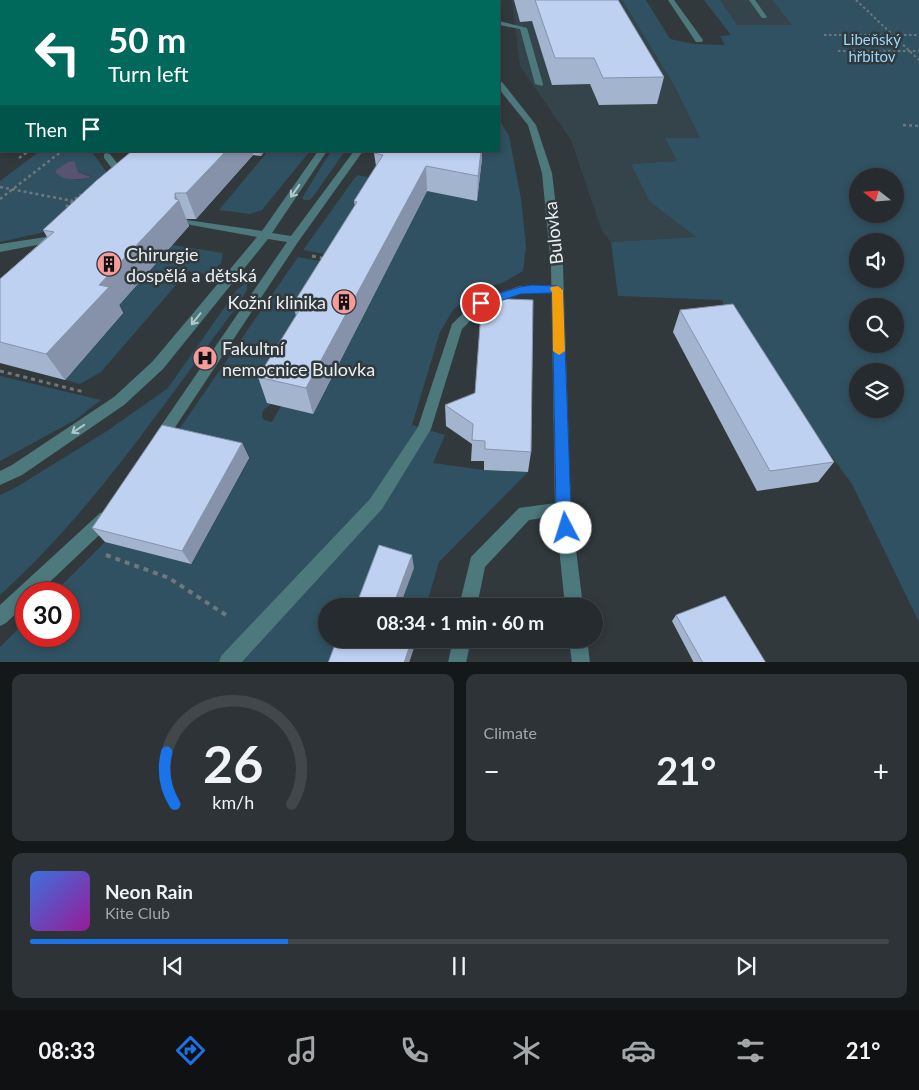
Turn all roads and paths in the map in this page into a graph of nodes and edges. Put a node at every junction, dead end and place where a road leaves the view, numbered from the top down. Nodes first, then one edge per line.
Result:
1 (671, 0) edge
2 (752, 0) edge
3 (856, 0) edge
4 (764, 16) dead end
5 (500, 23) edge
6 (824, 35) dead end
7 (893, 35) junction
8 (919, 35) edge
9 (699, 40) dead end
10 (838, 50) dead end
11 (910, 51) junction
12 (919, 51) edge
13 (919, 60) edge
14 (539, 84) dead end
15 (500, 85) edge
16 (903, 125) dead end
17 (919, 126) edge
18 (61, 152) edge
19 (323, 152) edge
20 (358, 152) edge
21 (107, 156) dead end
22 (0, 188) edge
23 (12, 190) junction
24 (0, 199) edge
25 (103, 200) joint
26 (73, 201) junction
27 (90, 211) joint
28 (190, 222) dead end
29 (264, 236) junction
30 (62, 237) junction
31 (294, 240) junction
32 (0, 248) edge
33 (48, 250) edge
34 (305, 255) dead end
35 (332, 260) edge
36 (558, 290) junction
37 (0, 371) edge
38 (119, 401) junction
39 (150, 453) edge
40 (0, 478) edge
41 (564, 509) junction
42 (111, 511) edge
43 (78, 545) junction
44 (470, 598) edge
45 (573, 598) edge
46 (0, 617) edge
47 (255, 634) junction
48 (460, 648) edge
49 (579, 648) edge
50 (228, 662) edge
51 (456, 662) edge
52 (581, 662) edge

1 - 9 street
2 - 4 street
3 - 7 path
5 - 14 street
6 - 7 path
7 - 8 path
7 - 11 path
10 - 11 path
11 - 12 path
11 - 13 path
15 - 36 street, Bulovka
16 - 17 path
18 - 23 path
19 -> 29 street
20 - 31 street
21 - 25 street
22 - 23 path
23 - 24 path
23 - 26 path
25 - 26 path
26 - 27 path
27 - 30 street
28 - 29 street
29 - 31 street
29 -> 38 street
30 - 32 street
30 - 33 street
31 - 39 street
34 - 35 path
36 - 41 street, Bulovka
36 - 47 street
37 - 38 path
38 -> 40 street
41 - 44 street
41 - 45 street, Bulovka
42 - 43 street
43 - 46 street
43 - 47 path
47 - 50 street
48 - 51 street
49 - 52 street

